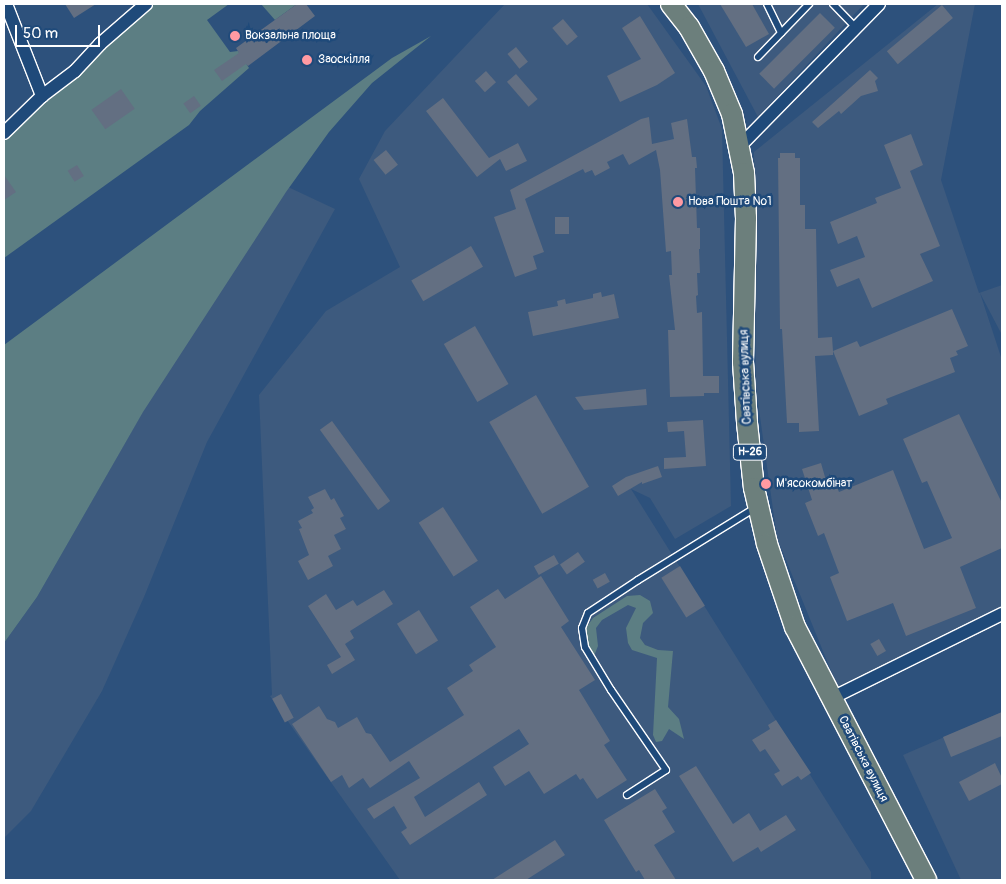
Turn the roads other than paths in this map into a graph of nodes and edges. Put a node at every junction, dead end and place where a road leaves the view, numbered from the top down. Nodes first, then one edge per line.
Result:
1 (6, 4) edge
2 (146, 4) edge
3 (671, 4) edge
4 (767, 4) edge
5 (809, 4) edge
6 (833, 4) edge
7 (879, 4) edge
8 (856, 28) junction
9 (781, 33) junction
10 (758, 57) dead end
11 (42, 96) junction
12 (4, 133) edge
13 (738, 147) junction
14 (759, 506) junction
15 (1002, 614) edge
16 (832, 698) junction
17 (627, 795) dead end
18 (926, 880) edge

1 - 11 street
2 - 11 street
3 - 13 main road, Сватівська вулиця / Н-26
4 - 9 lane
5 - 9 lane
6 - 8 lane
7 - 8 street
8 - 13 street
9 - 10 lane
11 - 12 street
13 - 14 main road, Сватівська вулиця / Н-26
14 - 16 main road, Сватівська вулиця / Н-26
14 - 17 lane
15 - 16 street
16 - 18 main road, Сватівська вулиця / Н-26

